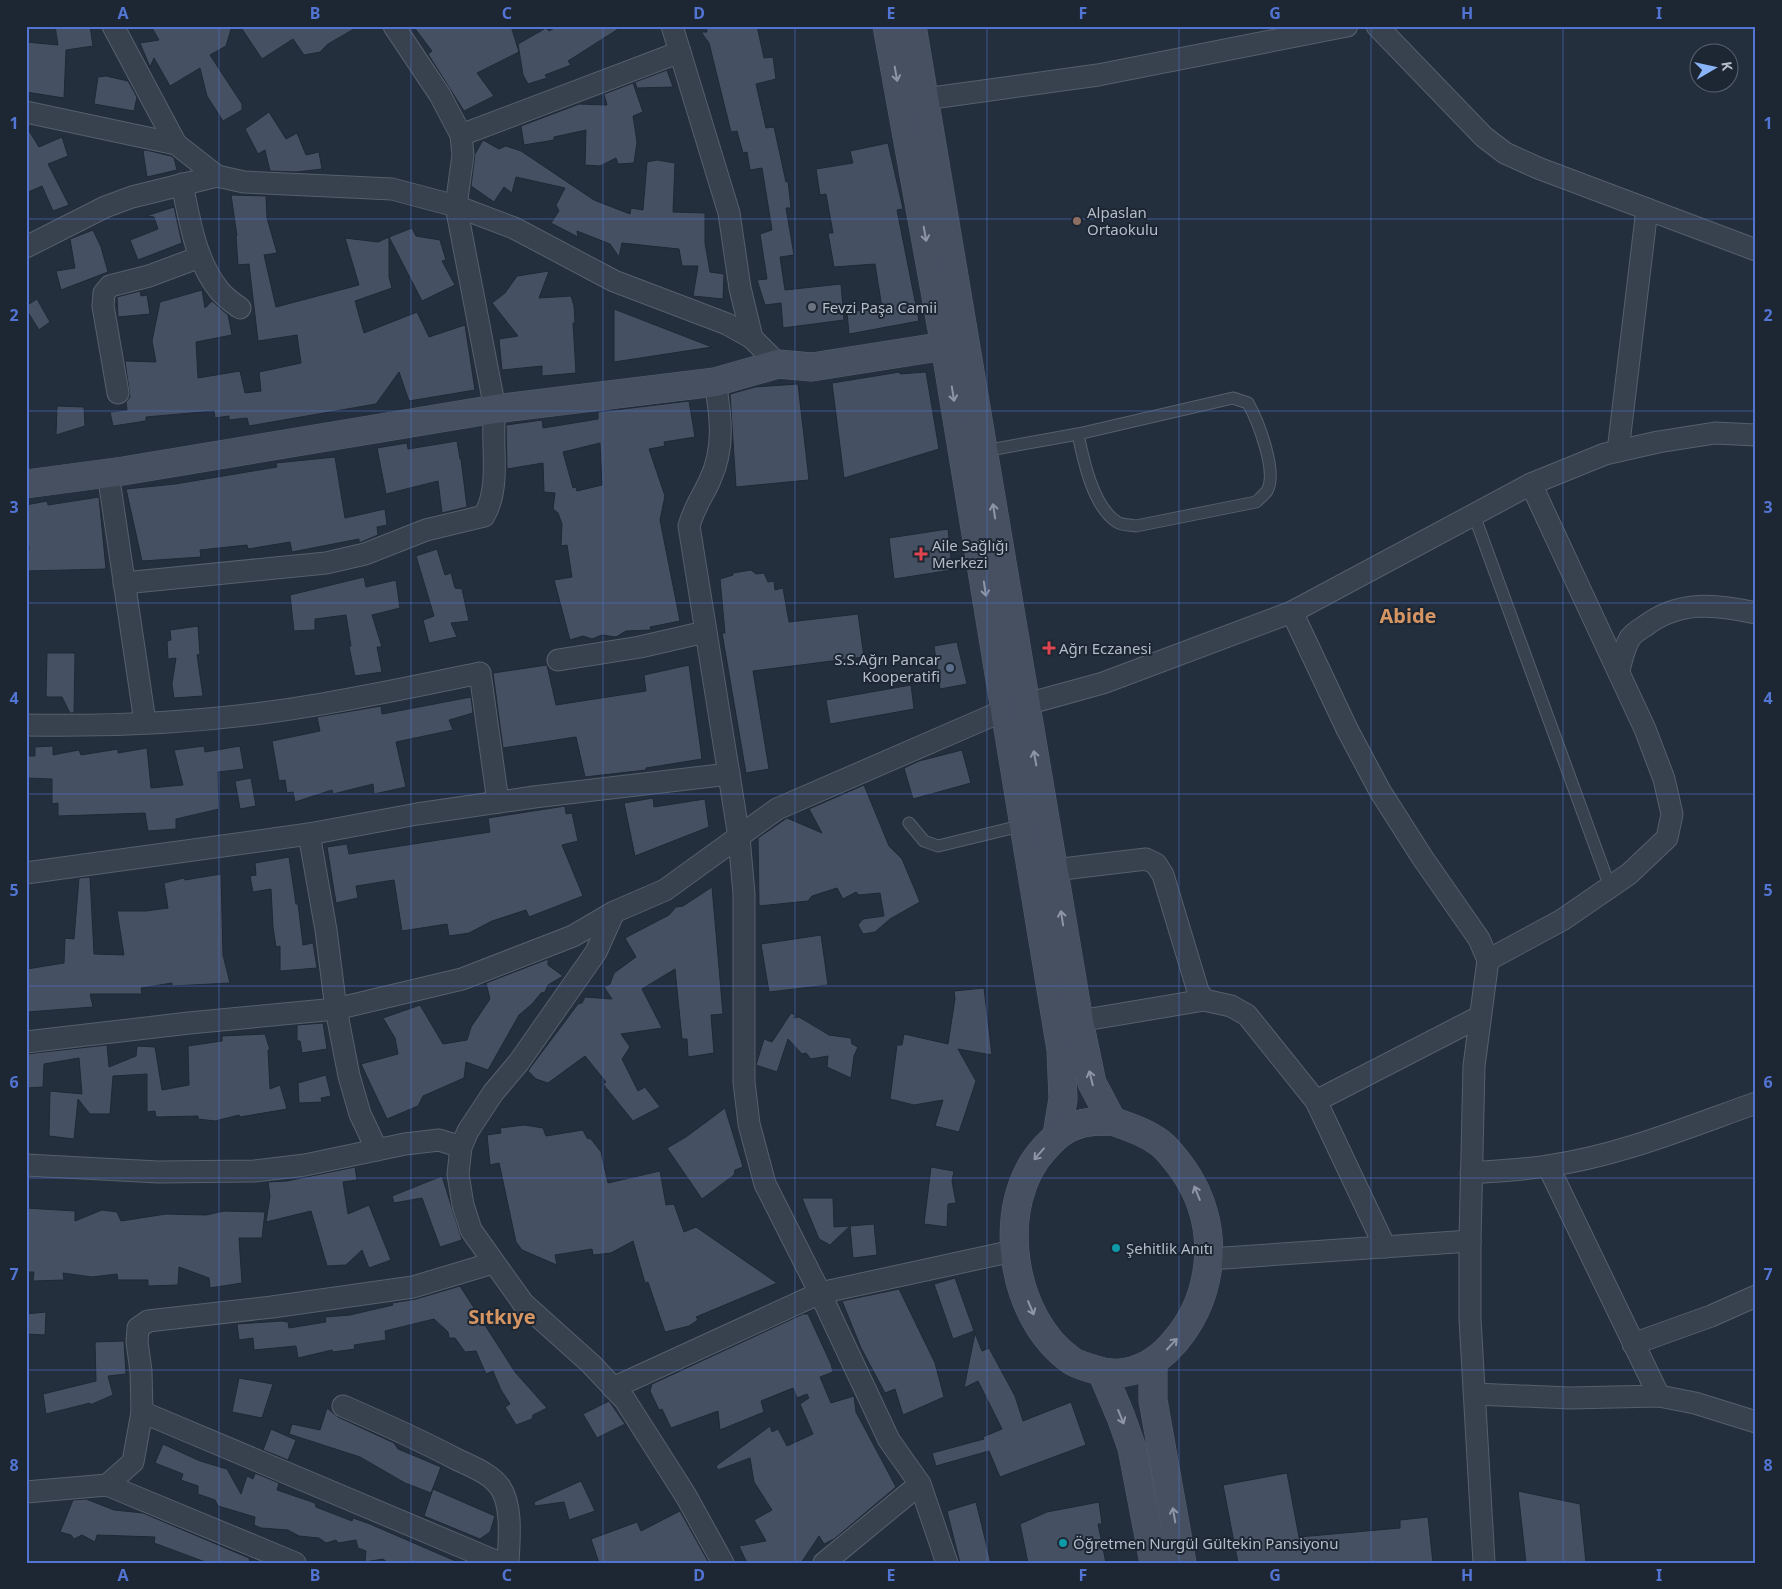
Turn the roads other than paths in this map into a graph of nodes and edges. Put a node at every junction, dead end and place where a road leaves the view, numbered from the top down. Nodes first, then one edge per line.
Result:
1 (113, 26) edge
2 (394, 26) edge
3 (672, 26) edge
4 (888, 26) edge
5 (912, 26) edge
6 (1347, 26) edge
7 (1377, 26) edge
8 (680, 52) junction
9 (925, 99) junction
10 (26, 112) edge
11 (461, 135) junction
12 (176, 144) junction
13 (217, 176) junction
14 (182, 184) junction
15 (456, 206) junction
16 (1647, 209) junction
17 (26, 247) edge
18 (1756, 250) edge
19 (200, 257) junction
20 (240, 308) dead end
21 (752, 338) junction
22 (945, 346) junction
23 (778, 364) junction
24 (715, 382) junction
25 (118, 393) dead end
26 (495, 409) junction
27 (1078, 434) junction
28 (1756, 435) edge
29 (984, 451) junction
30 (1618, 451) junction
31 (108, 473) junction
32 (26, 484) edge
33 (1531, 484) junction
34 (1474, 515) junction
35 (124, 583) junction
36 (1292, 612) junction
37 (1756, 613) edge
38 (705, 632) junction
39 (558, 660) dead end
40 (1619, 670) junction
41 (1015, 707) junction
42 (145, 722) junction
43 (26, 725) edge
44 (729, 774) junction
45 (498, 802) junction
46 (909, 823) dead end
47 (1024, 825) junction
48 (309, 834) junction
49 (739, 837) junction
50 (1054, 870) junction
51 (26, 873) edge
52 (1610, 887) junction
53 (614, 912) junction
54 (1488, 960) junction
55 (1204, 1000) junction
56 (336, 1009) junction
57 (1479, 1018) junction
58 (1079, 1021) junction
59 (26, 1042) edge
60 (1316, 1101) junction
61 (1756, 1103) edge
62 (1112, 1122) junction
63 (1057, 1134) junction
64 (461, 1147) junction
65 (377, 1150) junction
66 (26, 1165) edge
67 (1548, 1166) junction
68 (1471, 1173) junction
69 (1470, 1241) junction
70 (1386, 1247) junction
71 (1013, 1251) junction
72 (1210, 1259) junction
73 (493, 1263) junction
74 (820, 1293) junction
75 (1756, 1296) edge
76 (1633, 1344) junction
77 (1154, 1363) junction
78 (1102, 1372) junction
79 (613, 1388) junction
80 (1475, 1394) junction
81 (1659, 1396) junction
82 (343, 1406) dead end
83 (142, 1412) junction
84 (1756, 1422) edge
85 (920, 1484) junction
86 (107, 1485) junction
87 (26, 1492) edge
88 (295, 1563) edge
89 (500, 1563) edge
90 (508, 1563) edge
91 (723, 1563) edge
92 (824, 1563) edge
93 (947, 1563) edge
94 (1154, 1563) edge
95 (1182, 1563) edge
96 (1484, 1563) edge

1 - 12 street
2 - 11 street
3 - 8 street
4 -> 22 main road
5 - 9 main road
6 - 9 street
7 - 16 street
8 - 11 street
8 - 21 street
9 - 29 main road
10 - 12 street
11 - 15 street
12 - 13 street
13 - 14 street
13 - 15 street
14 - 17 street
14 - 19 street
15 - 21 street
15 - 26 street
16 - 18 street
16 - 30 street
19 - 20 street
19 - 25 street
21 - 23 street
22 - 23 main road
22 -> 41 main road
23 - 24 main road
24 - 26 main road
24 - 38 street
26 - 31 main road
26 - 35 street
27 - 27 lane
27 - 29 lane
28 - 30 street
41 -> 29 main road
30 - 33 street
31 - 32 main road
31 - 35 street
33 - 34 street
33 - 40 street
34 - 36 street
34 - 52 lane
35 - 42 street
36 - 41 street
36 - 54 street
37 - 40 street
38 - 39 street
38 - 44 street
40 - 52 street
41 - 47 main road
41 - 49 street
50 -> 41 main road
42 - 43 street
42 - 45 street
44 - 45 street
44 - 49 street
45 - 48 street
46 - 47 lane
47 - 63 main road
48 - 51 street
48 - 56 street
49 - 53 street
49 - 74 street
50 - 55 street
58 -> 50 main road
52 - 54 street
53 - 56 street
53 - 64 street
54 - 57 street
55 - 58 street
55 - 60 street
56 - 59 street
56 - 65 street
57 - 60 street
57 - 68 street
62 -> 58 main road
60 - 70 street
61 - 67 street
62 - 63 main road
72 -> 62 main road
63 -> 71 main road
64 - 65 street
64 - 73 street
65 - 66 street
67 - 68 street
67 - 76 street
68 - 69 street
69 - 70 street
69 - 80 street
70 - 72 street
71 - 74 street
71 -> 78 main road
77 -> 72 main road
73 - 79 street
73 - 83 street
74 - 79 street
74 - 85 street
75 - 76 street
76 - 81 street
77 - 78 main road
95 -> 77 main road
78 -> 94 main road
79 - 91 street
80 - 81 street
80 - 96 street
81 - 84 street
82 - 90 street
83 - 86 street
83 - 89 street
85 - 92 street
85 - 93 street
86 - 87 street
86 - 88 street

